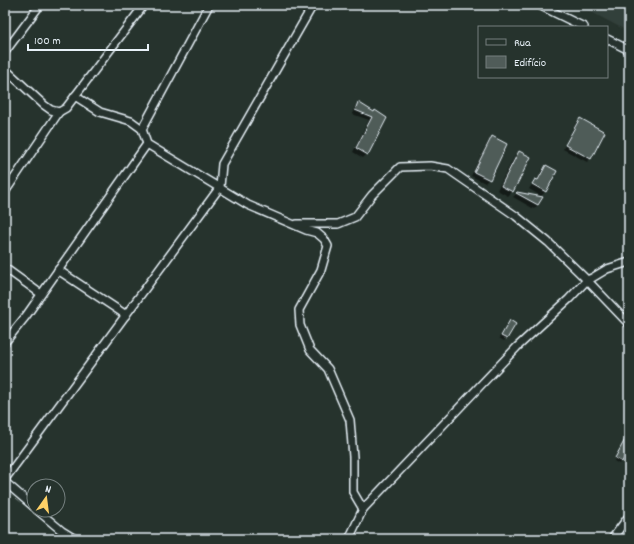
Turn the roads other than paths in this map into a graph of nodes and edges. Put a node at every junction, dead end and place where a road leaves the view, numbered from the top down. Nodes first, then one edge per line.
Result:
1 (40, 5) edge
2 (144, 5) edge
3 (209, 5) edge
4 (313, 5) edge
5 (540, 5) edge
6 (582, 26) edge
7 (608, 40) edge
8 (629, 50) edge
9 (5, 52) edge
10 (5, 69) edge
11 (75, 96) junction
12 (59, 112) junction
13 (142, 129) junction
14 (147, 144) junction
15 (220, 187) junction
16 (5, 192) edge
17 (294, 224) junction
18 (629, 262) edge
19 (5, 268) edge
20 (58, 270) junction
21 (587, 280) junction
22 (41, 294) junction
23 (126, 316) junction
24 (629, 324) edge
25 (5, 342) edge
26 (5, 479) edge
27 (5, 482) edge
28 (26, 500) edge
29 (363, 509) junction
30 (629, 516) edge
31 (47, 518) edge
32 (75, 539) edge
33 (349, 539) edge
34 (612, 539) edge

1 - 9 street
2 - 11 street
3 - 13 street
4 - 15 street
5 - 6 street
7 - 8 street
10 - 12 street
11 - 12 street
11 - 13 street
12 - 16 street
13 - 14 street
14 - 15 street
14 - 20 street
15 - 17 street
15 - 23 street
17 - 21 street
17 - 29 street
18 - 21 street
19 - 22 street
20 - 22 street
20 - 23 street
21 - 24 street
21 - 29 street
22 - 25 street
23 - 26 street
27 - 28 street
29 - 33 street
30 - 34 street
31 - 32 street

